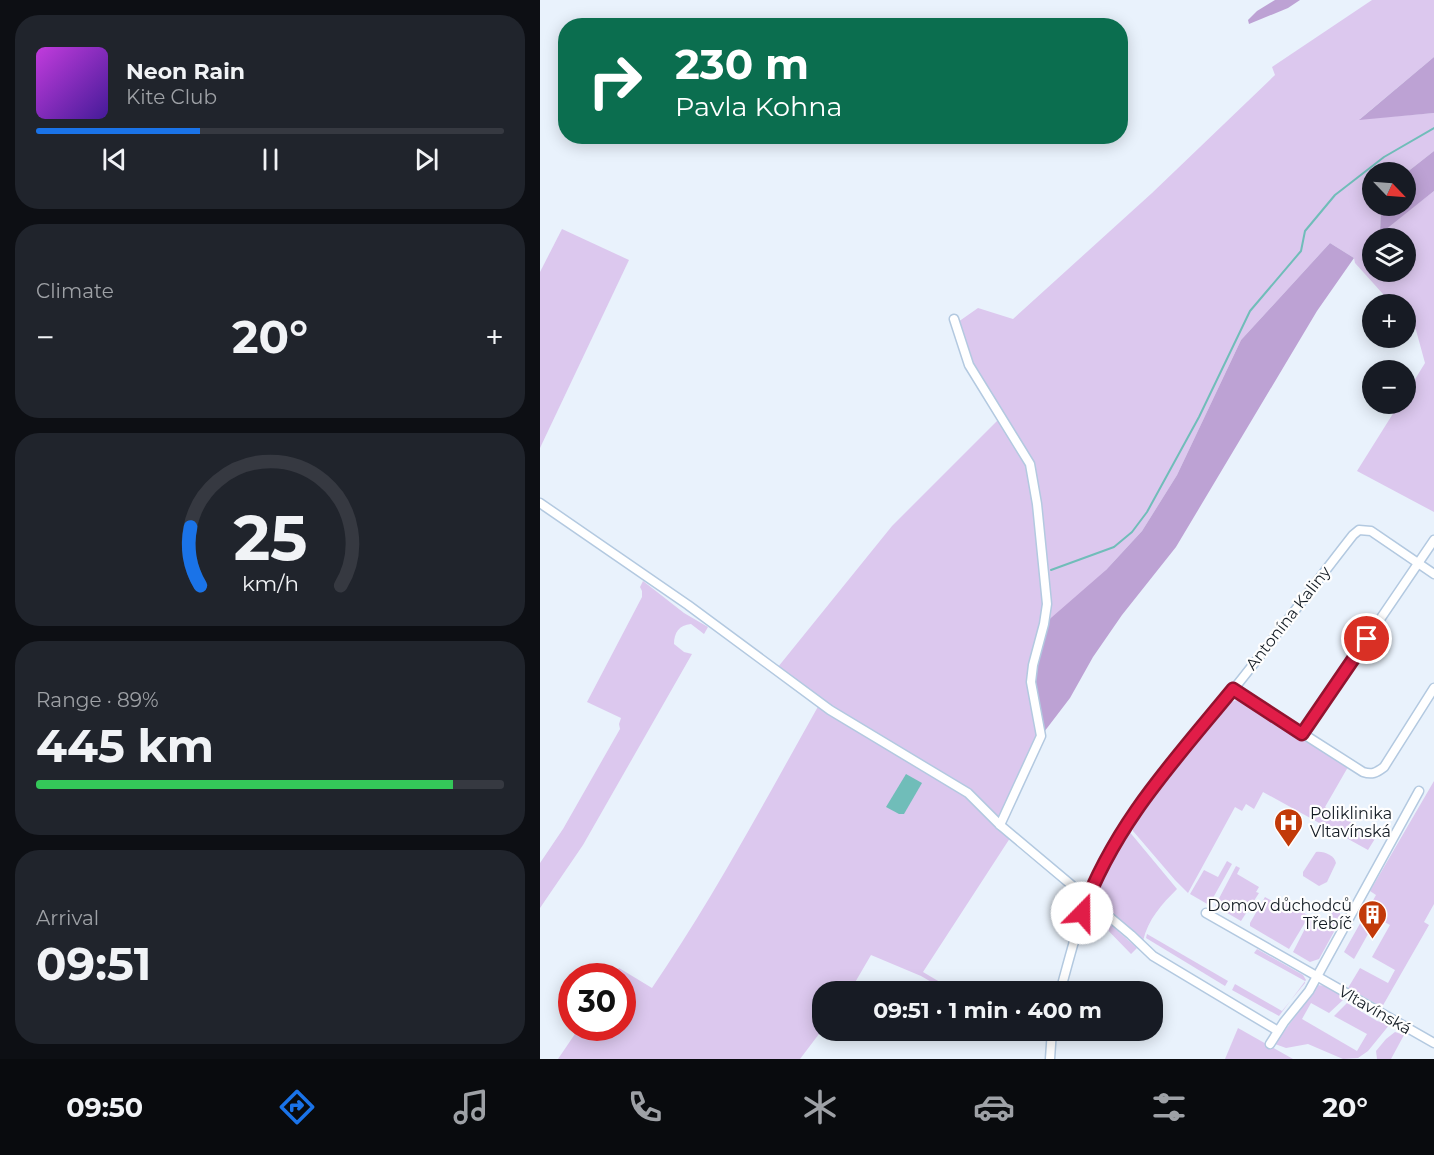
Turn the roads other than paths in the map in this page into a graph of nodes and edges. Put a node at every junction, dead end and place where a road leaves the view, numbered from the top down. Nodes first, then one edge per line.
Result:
1 (954, 319) dead end
2 (540, 502) edge
3 (1434, 540) edge
4 (1419, 563) junction
5 (1434, 574) edge
6 (1434, 688) edge
7 (1233, 689) junction
8 (1302, 734) junction
9 (1419, 791) dead end
10 (1000, 825) junction
11 (1088, 898) junction
12 (1206, 913) dead end
13 (1316, 976) junction
14 (1063, 981) edge
15 (1278, 1031) junction
16 (1051, 1041) edge
17 (1434, 1043) edge
18 (1270, 1044) dead end
19 (1050, 1059) edge

1 - 10 street
2 - 10 street
3 - 4 street
4 - 5 street, Antonína Kaliny
4 - 7 street, Antonína Kaliny
4 - 8 street
6 - 8 street
7 - 8 street
7 - 11 street, Antonína Kaliny
9 - 13 street
10 - 11 street
11 - 14 street, Antonína Kaliny
11 - 15 street
12 - 13 street, Vltavínská
13 - 15 street
13 - 17 street, Vltavínská
15 - 18 street
16 - 19 street

